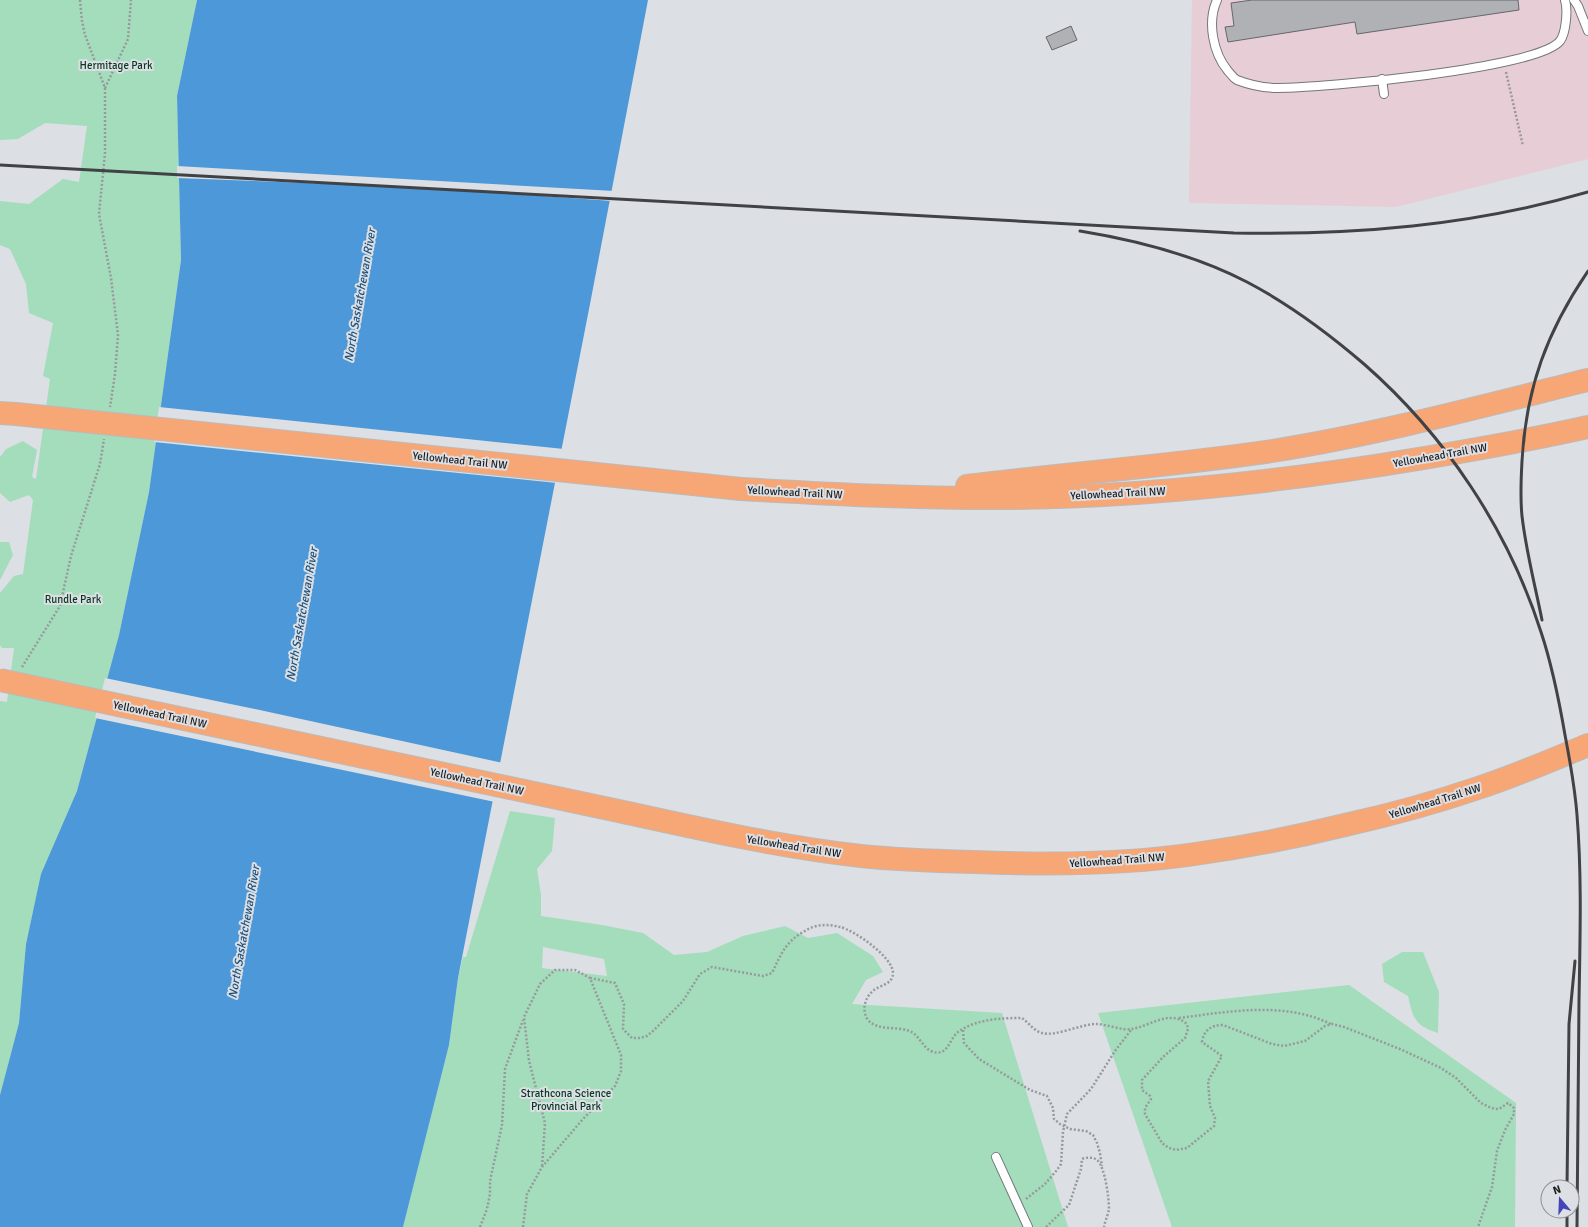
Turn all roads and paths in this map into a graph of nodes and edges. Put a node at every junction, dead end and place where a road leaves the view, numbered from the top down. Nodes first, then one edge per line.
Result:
1 (80, 0) edge
2 (131, 0) edge
3 (1217, 0) edge
4 (1565, 0) edge
5 (1574, 0) edge
6 (1588, 31) edge
7 (1504, 61) junction
8 (1382, 80) junction
9 (105, 88) junction
10 (1384, 94) dead end
11 (1523, 146) dead end
12 (1588, 380) edge
13 (109, 411) dead end
14 (8, 414) edge
15 (1588, 427) edge
16 (105, 433) dead end
17 (883, 496) junction
18 (22, 668) dead end
19 (0, 680) edge
20 (1588, 745) edge
21 (590, 978) junction
22 (524, 1017) junction
23 (1176, 1018) junction
24 (1333, 1025) junction
25 (1131, 1029) junction
26 (963, 1030) junction
27 (1063, 1126) junction
28 (996, 1157) dead end
29 (1102, 1166) junction
30 (542, 1167) junction
31 (1020, 1208) junction
32 (480, 1227) edge
33 (523, 1227) edge
34 (1028, 1227) edge
35 (1046, 1227) edge
36 (1104, 1227) edge
37 (1478, 1227) edge

1 - 9 path
2 - 9 path
3 - 8 lane
4 - 7 lane
5 - 6 lane
7 - 8 lane
7 - 11 path
8 - 10 lane
9 - 13 path
12 - 17 highway
14 - 17 highway, Yellowhead Trail NW, bridge
15 - 17 highway, Yellowhead Trail NW
16 - 18 path
19 - 20 highway, Yellowhead Trail NW, bridge
21 - 22 path
21 - 26 path
21 - 30 path
22 - 30 path
22 - 32 path
23 - 24 path
23 - 24 path
23 - 25 path
24 - 37 path
25 - 26 path
25 - 27 path
26 - 27 path
27 - 29 path
27 - 31 path
28 - 31 lane
29 - 35 path
29 - 36 path
30 - 33 path
31 - 34 lane

